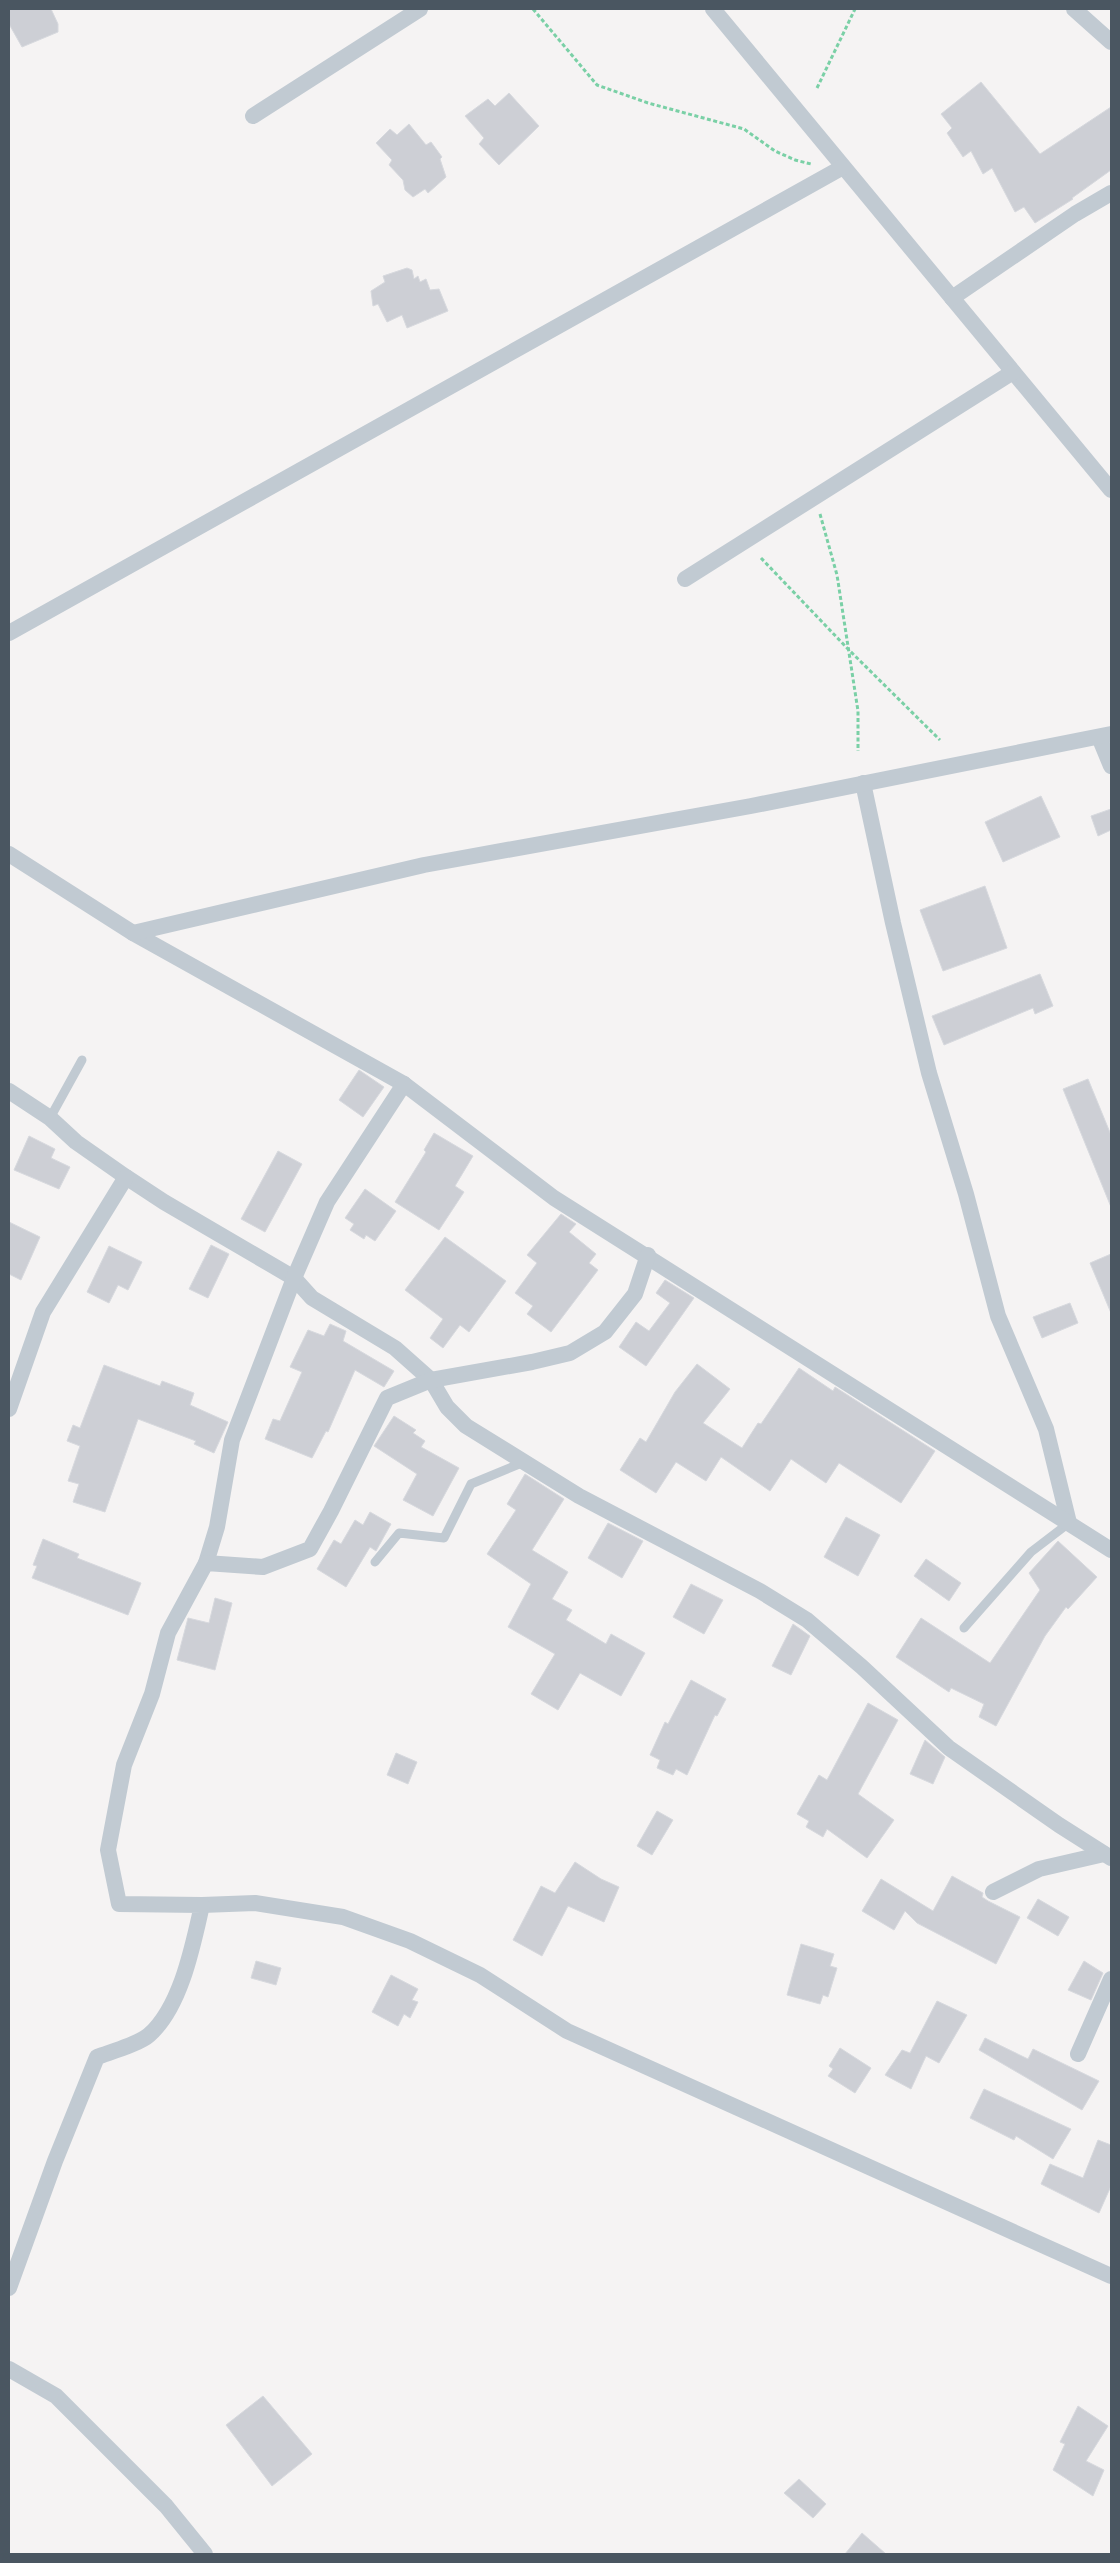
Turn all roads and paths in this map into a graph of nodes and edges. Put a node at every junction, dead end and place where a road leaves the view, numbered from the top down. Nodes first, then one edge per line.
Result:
1 (420, 9) edge
2 (533, 9) edge
3 (713, 9) edge
4 (855, 9) edge
5 (1074, 9) edge
6 (1111, 42) edge
7 (817, 88) dead end
8 (253, 116) dead end
9 (819, 165) dead end
10 (843, 167) junction
11 (1111, 193) edge
12 (952, 298) junction
13 (1013, 372) junction
14 (1111, 490) edge
15 (819, 511) dead end
16 (761, 558) dead end
17 (685, 580) dead end
18 (9, 634) edge
19 (848, 649) junction
20 (1105, 735) edge
21 (940, 740) dead end
22 (858, 751) dead end
23 (1111, 766) edge
24 (863, 783) junction
25 (9, 854) edge
26 (133, 933) junction
27 (82, 1060) dead end
28 (404, 1084) junction
29 (9, 1091) edge
30 (50, 1118) junction
31 (126, 1177) junction
32 (648, 1255) junction
33 (294, 1278) junction
34 (431, 1380) junction
35 (9, 1409) edge
36 (524, 1462) junction
37 (1069, 1523) junction
38 (1111, 1550) edge
39 (375, 1562) dead end
40 (206, 1563) junction
41 (964, 1628) dead end
42 (1108, 1856) edge
43 (993, 1892) dead end
44 (202, 1905) junction
45 (1111, 1979) edge
46 (1078, 2054) dead end
47 (1111, 2276) edge
48 (9, 2288) edge
49 (9, 2369) edge
50 (205, 2554) edge

1 - 8 street
2 - 9 path
3 - 10 street
4 - 7 path
5 - 6 street
10 - 12 street
10 - 18 street
11 - 12 street
12 - 13 street
13 - 14 street
13 - 17 street
15 - 19 path
16 - 19 path
19 - 21 path
19 - 22 path
20 - 23 street
20 - 24 street
24 - 26 street
24 - 37 street
25 - 26 street
26 - 28 street
27 - 30 lane
28 - 32 street
28 - 33 street
29 - 30 street
30 - 31 street
31 - 33 street
31 - 35 street
32 - 34 street
32 - 37 street
33 - 34 street
33 - 40 street
34 - 36 street
34 - 40 street
36 - 39 lane
36 - 42 street
37 - 38 street
37 - 41 lane
40 - 44 street
42 - 43 street
44 - 47 street
44 - 48 street
45 - 46 street
49 - 50 street

